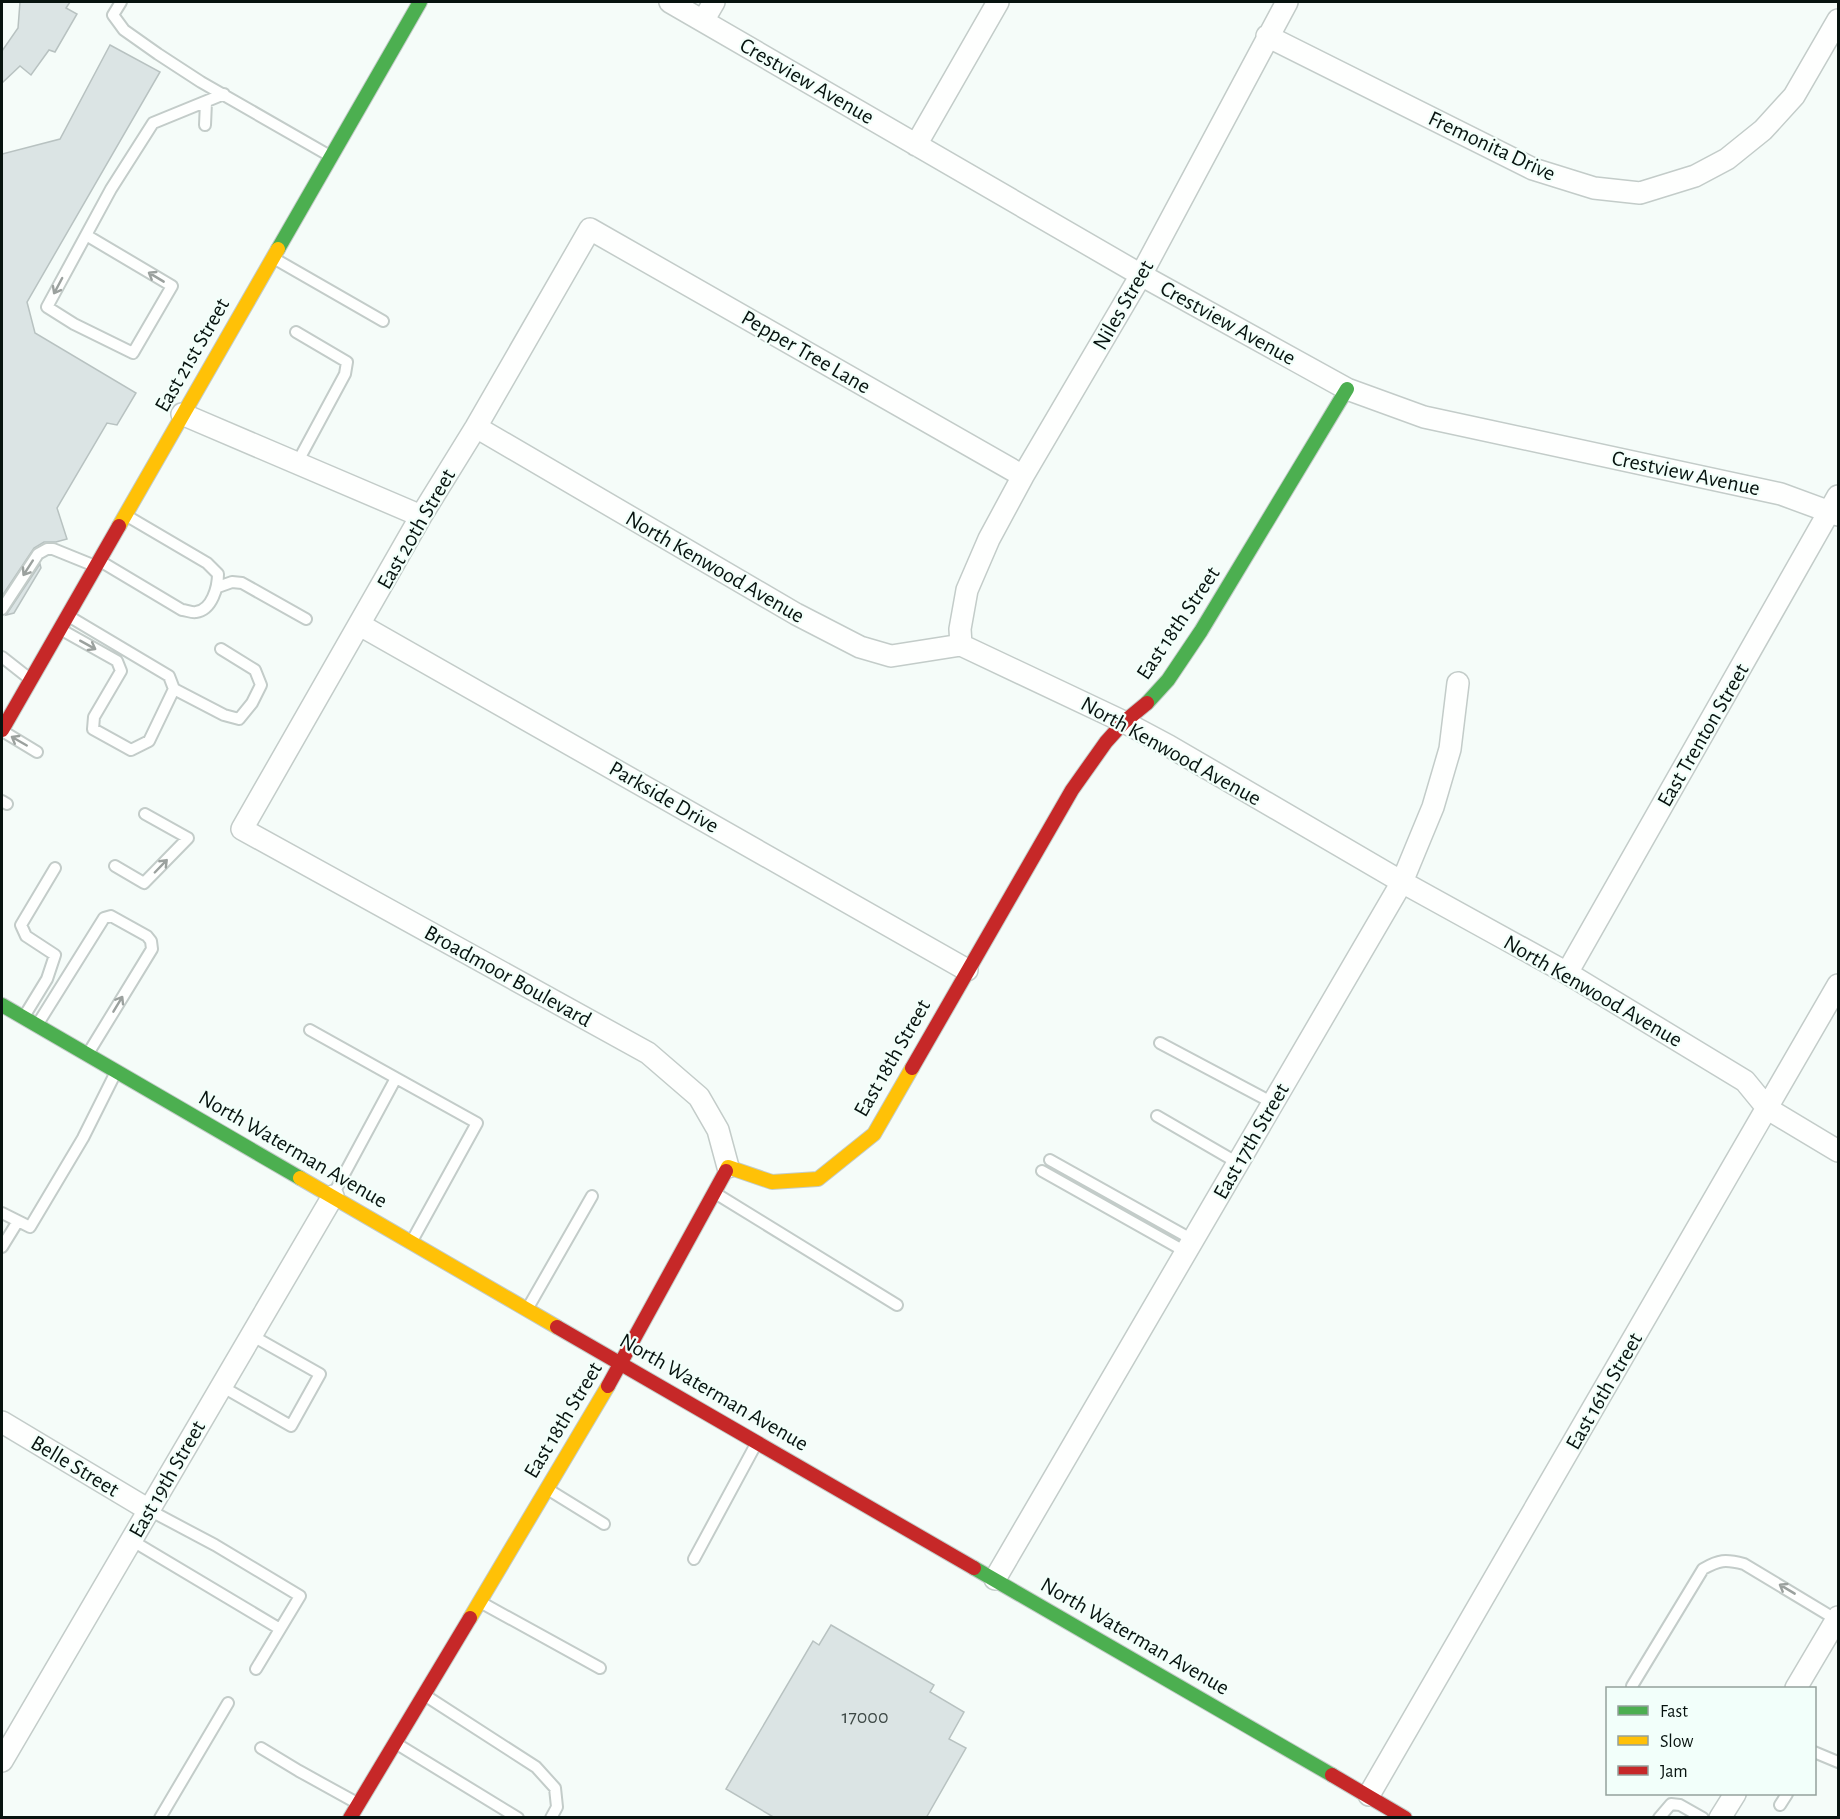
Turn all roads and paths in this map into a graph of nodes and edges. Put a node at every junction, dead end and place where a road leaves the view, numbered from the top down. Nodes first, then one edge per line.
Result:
1 (121, 2) edge
2 (420, 2) edge
3 (670, 2) edge
4 (714, 2) edge
5 (998, 2) edge
6 (1287, 2) edge
7 (1839, 20) edge
8 (703, 21) junction
9 (1267, 36) junction
10 (224, 94) junction
11 (206, 102) junction
12 (205, 125) dead end
13 (916, 145) junction
14 (331, 157) junction
15 (590, 229) joint
16 (86, 235) junction
17 (272, 258) junction
18 (1141, 275) junction
19 (383, 321) dead end
20 (296, 332) dead end
21 (1347, 389) junction
22 (182, 414) junction
23 (476, 427) junction
24 (297, 463) junction
25 (1023, 476) junction
26 (1836, 508) edge
27 (124, 514) junction
28 (421, 516) junction
29 (97, 563) junction
30 (218, 587) junction
31 (2, 609) edge
32 (67, 616) junction
33 (306, 619) dead end
34 (360, 625) junction
35 (59, 629) junction
36 (961, 645) junction
37 (220, 649) dead end
38 (2, 657) edge
39 (30, 679) junction
40 (1458, 683) dead end
41 (174, 689) junction
42 (1124, 722) junction
43 (2, 731) edge
44 (37, 752) dead end
45 (145, 813) dead end
46 (242, 829) joint
47 (115, 866) dead end
48 (55, 868) dead end
49 (1402, 882) junction
50 (967, 970) junction
51 (1567, 973) junction
52 (1839, 985) edge
53 (2, 1005) edge
54 (24, 1018) junction
55 (37, 1026) junction
56 (310, 1030) dead end
57 (1160, 1043) dead end
58 (87, 1054) junction
59 (116, 1071) junction
60 (396, 1078) junction
61 (1273, 1103) junction
62 (1768, 1109) junction
63 (1157, 1116) dead end
64 (1839, 1150) edge
65 (1050, 1160) dead end
66 (1238, 1163) junction
67 (728, 1167) junction
68 (1042, 1171) dead end
69 (714, 1193) junction
70 (333, 1196) junction
71 (592, 1196) dead end
72 (2, 1213) edge
73 (18, 1221) junction
74 (411, 1242) junction
75 (1190, 1246) junction
76 (2, 1247) edge
77 (897, 1305) dead end
78 (527, 1309) junction
79 (251, 1335) junction
80 (622, 1363) junction
81 (221, 1386) junction
82 (2, 1422) edge
83 (758, 1442) junction
84 (546, 1488) junction
85 (149, 1510) junction
86 (604, 1524) dead end
87 (131, 1540) junction
88 (694, 1559) dead end
89 (995, 1579) junction
90 (479, 1601) junction
91 (1838, 1618) edge
92 (280, 1629) junction
93 (600, 1668) dead end
94 (256, 1669) dead end
95 (1632, 1687) edge
96 (1797, 1687) edge
97 (423, 1694) junction
98 (228, 1703) dead end
99 (394, 1742) junction
100 (261, 1748) dead end
101 (1816, 1752) edge
102 (2, 1761) edge
103 (1839, 1762) edge
104 (1369, 1795) junction
105 (1734, 1795) edge
106 (1785, 1795) edge
107 (358, 1803) junction
108 (1780, 1805) dead end
109 (1394, 1815) edge
110 (160, 1818) edge
111 (350, 1818) edge
112 (518, 1818) edge
113 (551, 1818) edge
114 (1659, 1818) edge
115 (1703, 1818) edge
116 (1720, 1818) edge

1 - 10 lane
2 - 14 street, East 21st Street
3 - 8 street, Crestview Avenue
4 - 8 street
5 - 13 street
6 - 9 street, Niles Street
7 - 9 street, Fremonita Drive
8 - 13 street, Crestview Avenue
9 - 18 street, Niles Street
10 - 11 lane
10 - 14 lane
11 - 12 lane
11 - 16 lane
13 - 18 street, Crestview Avenue
14 - 17 street, East 21st Street
15 - 23 street, East 20th Street
15 - 25 street, Pepper Tree Lane
16 -> 16 lane
17 - 19 lane
17 - 22 street, East 21st Street
18 - 21 street, Crestview Avenue
18 - 25 street, Niles Street
20 - 24 lane
21 - 26 street, Crestview Avenue
21 - 42 street, East 18th Street
22 - 24 street
22 - 27 street, East 21st Street
23 - 28 street, East 20th Street
23 - 36 street, North Kenwood Avenue
24 - 28 street
25 - 36 street, Niles Street
26 - 51 street, East Trenton Street
27 - 29 street, East 21st Street
27 - 30 lane
28 - 34 street, East 20th Street
29 - 30 lane
29 -> 31 lane
29 - 32 street, East 21st Street
30 - 33 lane
32 - 35 street, East 21st Street
32 - 41 lane
34 - 46 street, East 20th Street
34 - 50 street, Parkside Drive
35 - 39 street, East 21st Street
35 -> 41 lane
36 - 42 street, North Kenwood Avenue
37 - 41 lane
38 - 39 lane
39 - 43 street, East 21st Street
40 - 49 street, East 17th Street
42 - 49 street, North Kenwood Avenue
42 - 50 street, East 18th Street
44 -> 43 lane
47 -> 45 lane
46 - 67 street, Broadmoor Boulevard
48 - 54 lane
49 - 51 street, North Kenwood Avenue
49 - 61 street, East 17th Street
50 - 67 street, East 18th Street
51 - 62 street, North Kenwood Avenue
52 - 62 street, East 16th Street
53 - 54 street, North Waterman Avenue
54 - 55 street, North Waterman Avenue
55 - 58 street, North Waterman Avenue
58 -> 55 lane
56 - 60 lane
57 - 61 lane
58 - 59 street, North Waterman Avenue
59 - 70 street, North Waterman Avenue
59 - 73 lane
60 - 70 lane
60 - 74 lane
61 - 66 street, East 17th Street
62 - 64 street, North Kenwood Avenue
62 - 104 street, East 16th Street
63 - 66 lane
65 - 75 lane
66 - 75 street, East 17th Street
67 - 69 street, East 18th Street
68 - 75 lane
69 - 77 lane
69 - 80 street, East 18th Street
70 - 74 street, North Waterman Avenue
70 - 79 street, East 19th Street
71 - 78 lane
72 - 73 lane
73 - 76 lane
74 - 78 street, North Waterman Avenue
75 - 89 street, East 17th Street
78 - 80 street, North Waterman Avenue
79 - 81 street, East 19th Street
79 - 81 lane
80 - 83 street, North Waterman Avenue
80 - 84 street, East 18th Street
81 - 85 street, East 19th Street
82 - 85 street, Belle Street
83 - 88 lane
83 - 89 street, North Waterman Avenue
84 - 86 lane
84 - 90 street, East 18th Street
85 - 87 street, East 19th Street
85 - 92 lane
87 - 92 lane
87 - 102 street, East 19th Street
89 - 104 street, North Waterman Avenue
90 - 93 lane
90 - 97 street, East 18th Street
91 -> 95 lane
91 - 96 street
92 - 94 lane
97 - 99 street, East 18th Street
97 - 113 lane
98 - 110 lane
99 - 107 street, East 18th Street
99 - 112 lane
100 - 107 lane
101 - 103 lane
104 - 109 street, North Waterman Avenue
105 - 116 street
106 - 108 lane
107 - 111 street, East 18th Street
114 - 115 lane

